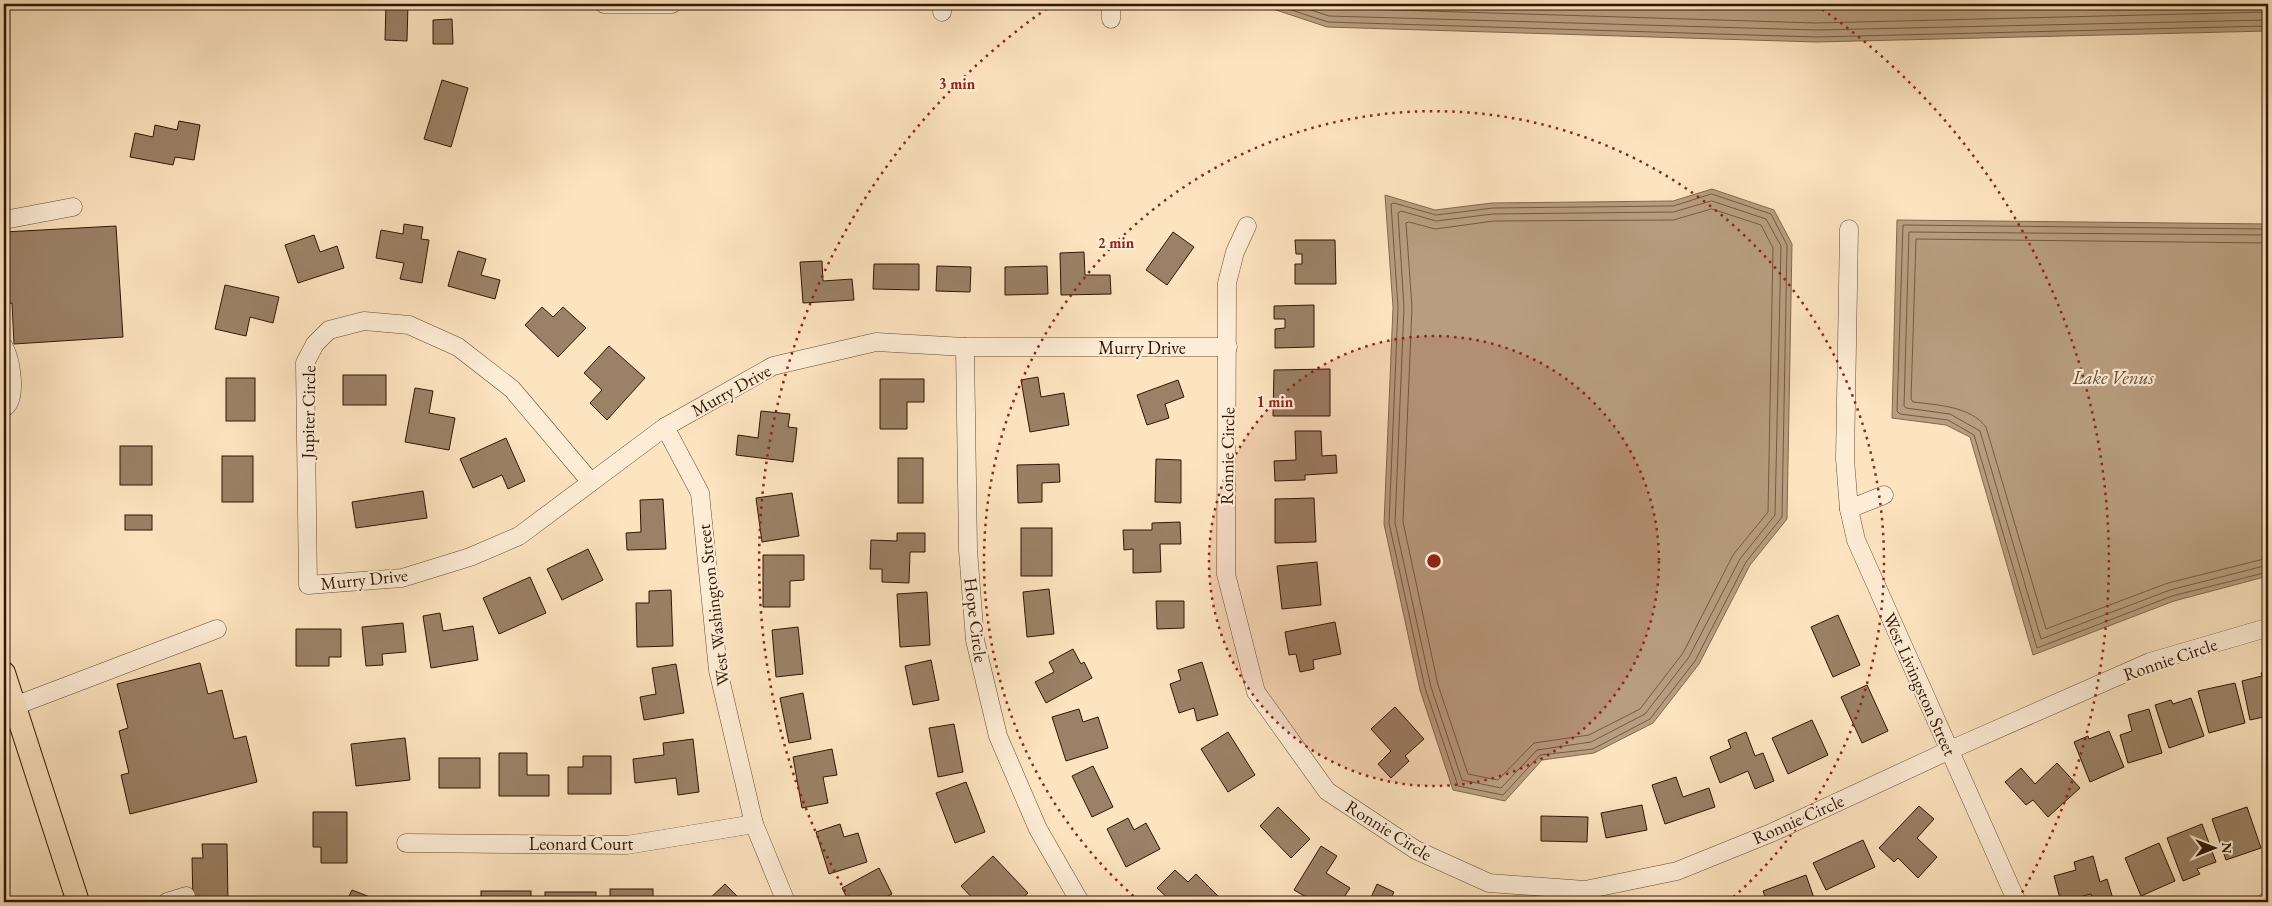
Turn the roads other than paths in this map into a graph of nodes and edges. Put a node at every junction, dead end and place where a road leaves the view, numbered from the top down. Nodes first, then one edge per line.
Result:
1 (604, 4) edge
2 (646, 4) edge
3 (672, 4) edge
4 (73, 207) dead end
5 (4, 220) edge
6 (1247, 226) dead end
7 (1849, 229) dead end
8 (4, 347) edge
9 (965, 347) junction
10 (1228, 347) junction
11 (4, 408) edge
12 (665, 427) junction
13 (590, 481) junction
14 (1884, 495) dead end
15 (1849, 509) junction
16 (308, 585) joint
17 (217, 629) dead end
18 (2263, 629) dead end
19 (4, 673) edge
20 (9, 708) edge
21 (1950, 750) junction
22 (754, 824) junction
23 (406, 843) dead end
24 (186, 896) dead end
25 (78, 902) edge
26 (168, 902) edge
27 (786, 902) edge
28 (1080, 902) edge
29 (2017, 902) edge

1 - 2 street
2 - 3 street
4 - 5 street
6 - 10 street, Ronnie Circle
7 - 15 street, West Livingston Street
8 - 11 street
9 - 10 street, Murry Drive
9 - 12 street, Murry Drive
9 - 28 street, Hope Circle
10 - 21 street, Ronnie Circle
12 - 13 street, Murry Drive
12 - 22 street, West Washington Street
13 - 16 street, Murry Drive
13 - 16 street, Jupiter Circle
14 - 15 street
15 - 21 street, West Livingston Street
17 - 20 street
18 - 21 street, Ronnie Circle
19 - 20 main road
20 - 25 main road
21 - 29 street, West Livingston Street
22 - 23 street, Leonard Court
22 - 27 street, West Washington Street
24 - 26 street

